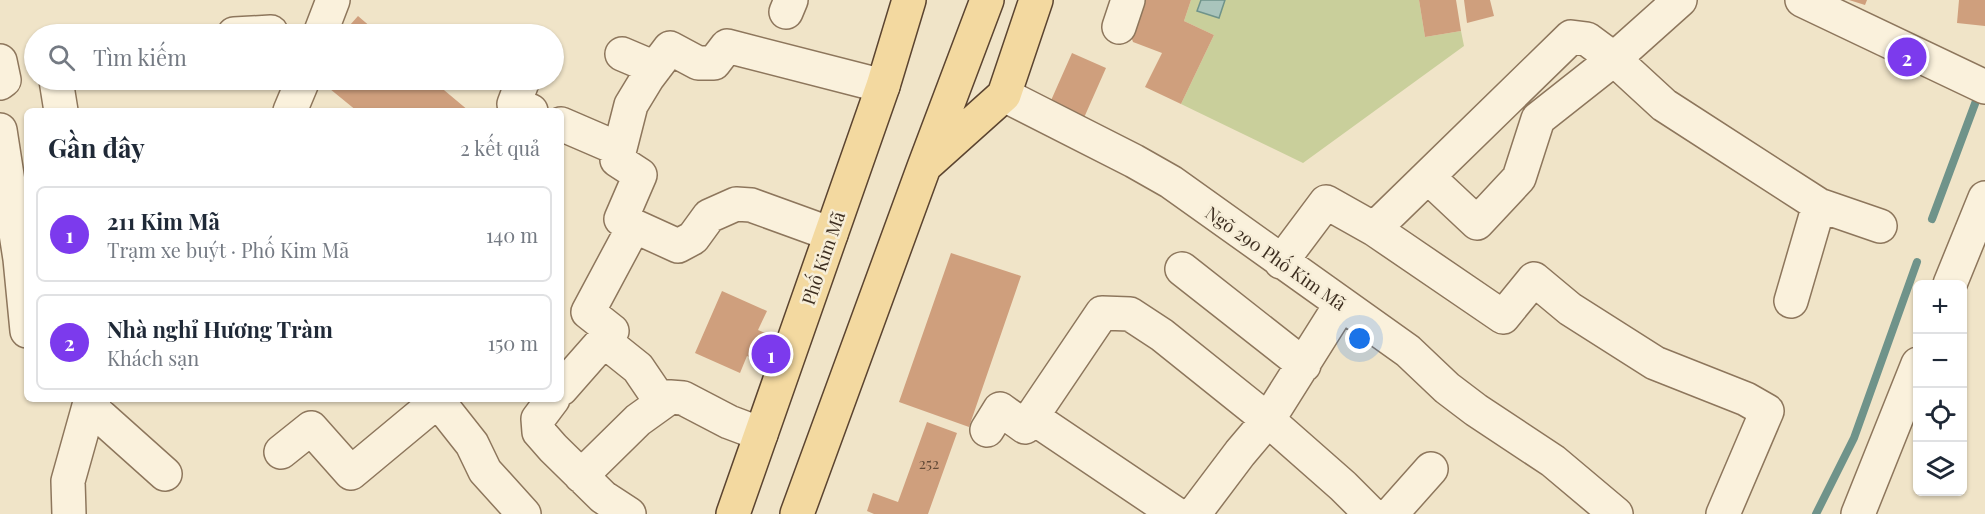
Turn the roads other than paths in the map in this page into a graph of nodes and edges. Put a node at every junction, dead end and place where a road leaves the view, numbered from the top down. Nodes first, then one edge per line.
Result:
1 (333, 0) edge
2 (909, 0) edge
3 (987, 0) edge
4 (1036, 0) edge
5 (1680, 0) edge
6 (1802, 0) edge
7 (324, 24) edge
8 (622, 54) dead end
9 (663, 58) junction
10 (1614, 60) junction
11 (0, 61) edge
12 (0, 83) edge
13 (1978, 83) edge
14 (883, 86) junction
15 (57, 90) edge
16 (299, 90) edge
17 (519, 90) edge
18 (1004, 95) junction
19 (60, 108) edge
20 (291, 108) edge
21 (524, 108) edge
22 (564, 125) edge
23 (0, 130) edge
24 (619, 149) junction
25 (924, 167) junction
26 (1428, 177) junction
27 (1985, 198) edge
28 (1819, 205) junction
29 (633, 226) junction
30 (1880, 226) dead end
31 (1374, 229) junction
32 (831, 234) junction
33 (16, 260) edge
34 (1281, 262) junction
35 (1182, 268) dead end
36 (1952, 280) edge
37 (1791, 301) dead end
38 (1341, 304) junction
39 (24, 312) edge
40 (603, 340) junction
41 (1304, 365) junction
42 (1913, 374) edge
43 (564, 383) edge
44 (670, 397) junction
45 (92, 402) edge
46 (437, 402) edge
47 (440, 402) edge
48 (548, 402) edge
49 (1032, 417) junction
50 (1268, 420) junction
51 (987, 430) dead end
52 (761, 434) junction
53 (281, 452) dead end
54 (1431, 469) dead end
55 (165, 474) dead end
56 (604, 496) edge
57 (521, 513) edge
58 (69, 514) edge
59 (733, 514) edge
60 (797, 514) edge
61 (1176, 514) edge
62 (1194, 514) edge
63 (1371, 514) edge
64 (1391, 514) edge
65 (1616, 514) edge
66 (1723, 514) edge
67 (1858, 514) edge

1 - 7 street
2 - 14 main road, Phố Kim Mã
3 - 25 main road
4 - 18 main road
5 - 10 street
6 - 13 street
8 - 9 street
9 - 14 street
9 - 24 street
10 - 26 street
10 - 26 street
10 - 28 street
11 - 12 street
14 - 32 main road, Phố Kim Mã
15 - 19 street
16 - 20 street
17 - 21 street
18 - 25 main road
18 - 34 street, Ngõ 290 Phố Kim Mã
22 - 24 street
23 - 33 street
24 - 29 street
25 - 60 main road
26 - 31 street
27 - 36 street
28 - 30 street
28 - 37 street
29 - 32 street
29 - 40 street
31 - 34 street
31 - 66 street
32 - 52 main road, Phố Kim Mã
33 - 39 street
34 - 38 street, Ngõ 290 Phố Kim Mã
35 - 41 street
38 - 41 street
38 - 65 street, Ngõ 290 Phố Kim Mã
40 - 43 street
40 - 44 street
41 - 50 street
42 - 67 street
44 - 52 street
44 - 56 street
45 - 55 street
45 - 58 street
46 - 53 street
47 - 57 street
48 - 56 street
49 - 50 street
49 - 51 street
49 - 61 street
50 - 62 street
50 - 63 street
52 - 59 main road, Phố Kim Mã
54 - 64 street

